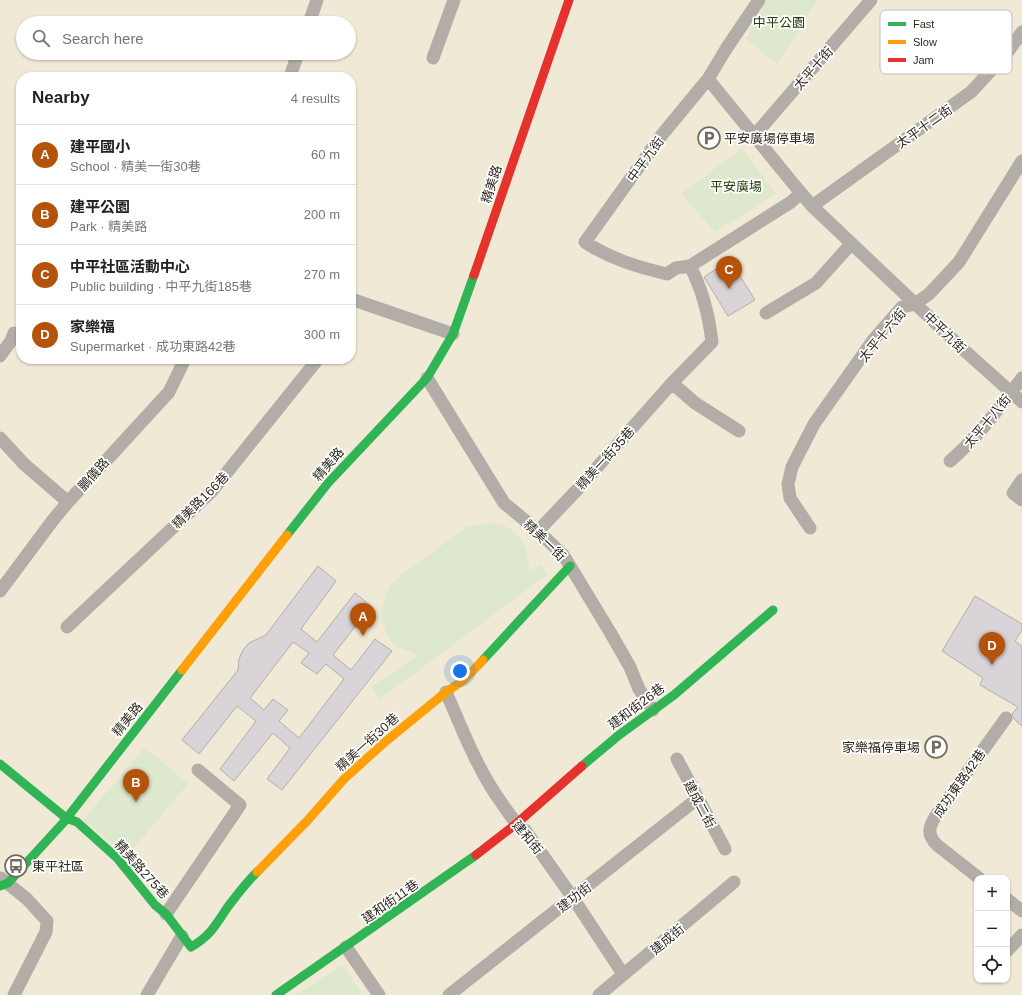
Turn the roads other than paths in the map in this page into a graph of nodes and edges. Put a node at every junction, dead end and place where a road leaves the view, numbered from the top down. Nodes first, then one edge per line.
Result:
1 (318, 0) edge
2 (454, 0) edge
3 (569, 0) edge
4 (759, 0) edge
5 (871, 0) edge
6 (312, 16) edge
7 (1022, 32) edge
8 (1012, 46) edge
9 (433, 58) dead end
10 (296, 60) edge
11 (292, 72) edge
12 (988, 74) edge
13 (708, 79) junction
14 (754, 136) junction
15 (1022, 161) edge
16 (801, 193) junction
17 (812, 206) junction
18 (851, 244) junction
19 (690, 266) junction
20 (356, 300) edge
21 (915, 304) junction
22 (766, 313) dead end
23 (14, 333) dead end
24 (453, 334) junction
25 (0, 356) edge
26 (183, 364) edge
27 (314, 364) edge
28 (427, 378) junction
29 (1022, 378) edge
30 (672, 383) junction
31 (1011, 393) junction
32 (1022, 402) edge
33 (739, 431) dead end
34 (0, 438) edge
35 (950, 461) dead end
36 (1022, 480) edge
37 (1022, 500) edge
38 (68, 502) junction
39 (810, 528) dead end
40 (538, 531) junction
41 (570, 566) junction
42 (0, 591) edge
43 (772, 610) dead end
44 (66, 627) dead end
45 (446, 692) junction
46 (652, 710) junction
47 (1006, 718) dead end
48 (677, 760) dead end
49 (0, 764) edge
50 (198, 770) dead end
51 (697, 799) junction
52 (66, 818) junction
53 (516, 824) junction
54 (725, 849) dead end
55 (975, 875) edge
56 (3, 882) edge
57 (734, 882) dead end
58 (573, 898) junction
59 (1010, 901) edge
60 (1022, 911) edge
61 (166, 914) junction
62 (1022, 935) edge
63 (182, 936) junction
64 (191, 947) joint
65 (346, 948) junction
66 (1010, 948) edge
67 (623, 974) junction
68 (14, 995) edge
69 (147, 995) edge
70 (276, 995) edge
71 (379, 995) edge
72 (449, 995) edge
73 (599, 995) edge

1 - 6 street
2 - 9 street
3 - 24 street, 精美路
4 - 13 street, 中平九街
5 - 14 street, 太平十街
7 - 8 street, 太平十二街
10 - 11 street
12 - 17 street, 太平十二街
13 - 14 street, 中平九街
13 - 19 street, 中平九街
14 - 16 street, 中平九街
15 - 21 street, 太平十六街
16 - 17 street, 中平九街
16 - 19 street
17 - 18 street, 中平九街
18 - 21 street, 中平九街
18 - 22 street
19 - 30 street, 精美一街35巷
20 - 24 street
21 - 31 street, 中平九街
21 - 39 street, 太平十六街
23 - 25 street
24 - 28 street, 精美路
26 - 38 street, 鵬儀路
27 - 44 street, 精美路166巷
28 - 40 street, 精美一街
28 - 52 street, 精美路
29 - 31 street, 太平十八街
30 - 33 street
30 - 40 street, 精美一街35巷
31 - 32 street, 中平九街
31 - 35 street, 太平十八街
34 - 38 street
36 - 37 street
38 - 42 street, 鵬儀路
40 - 41 street, 精美一街
41 - 45 street, 精美一街30巷
41 - 46 street, 精美一街
43 - 46 street, 建和街26巷
45 - 53 street, 建和街
45 - 64 street, 精美一街30巷
46 - 53 street, 建和街26巷
47 - 55 street, 成功東路42巷
48 - 51 street, 建成二街
49 - 52 street, 精美路275巷
50 - 61 street
51 - 54 street, 建成二街
51 - 58 street, 建功街
52 - 56 street, 精美路
52 - 61 street, 精美路275巷
53 - 58 street, 建和街
53 - 65 street, 建和街11巷
56 - 68 street
57 - 67 street, 建成街
58 - 67 street, 建和街
58 - 72 street, 建功街
59 - 60 street
61 - 63 street, 精美路275巷
62 - 66 street
63 - 64 street, 精美路275巷
63 - 69 street
65 - 70 street, 建和街11巷
65 - 71 street
67 - 73 street, 建成街

